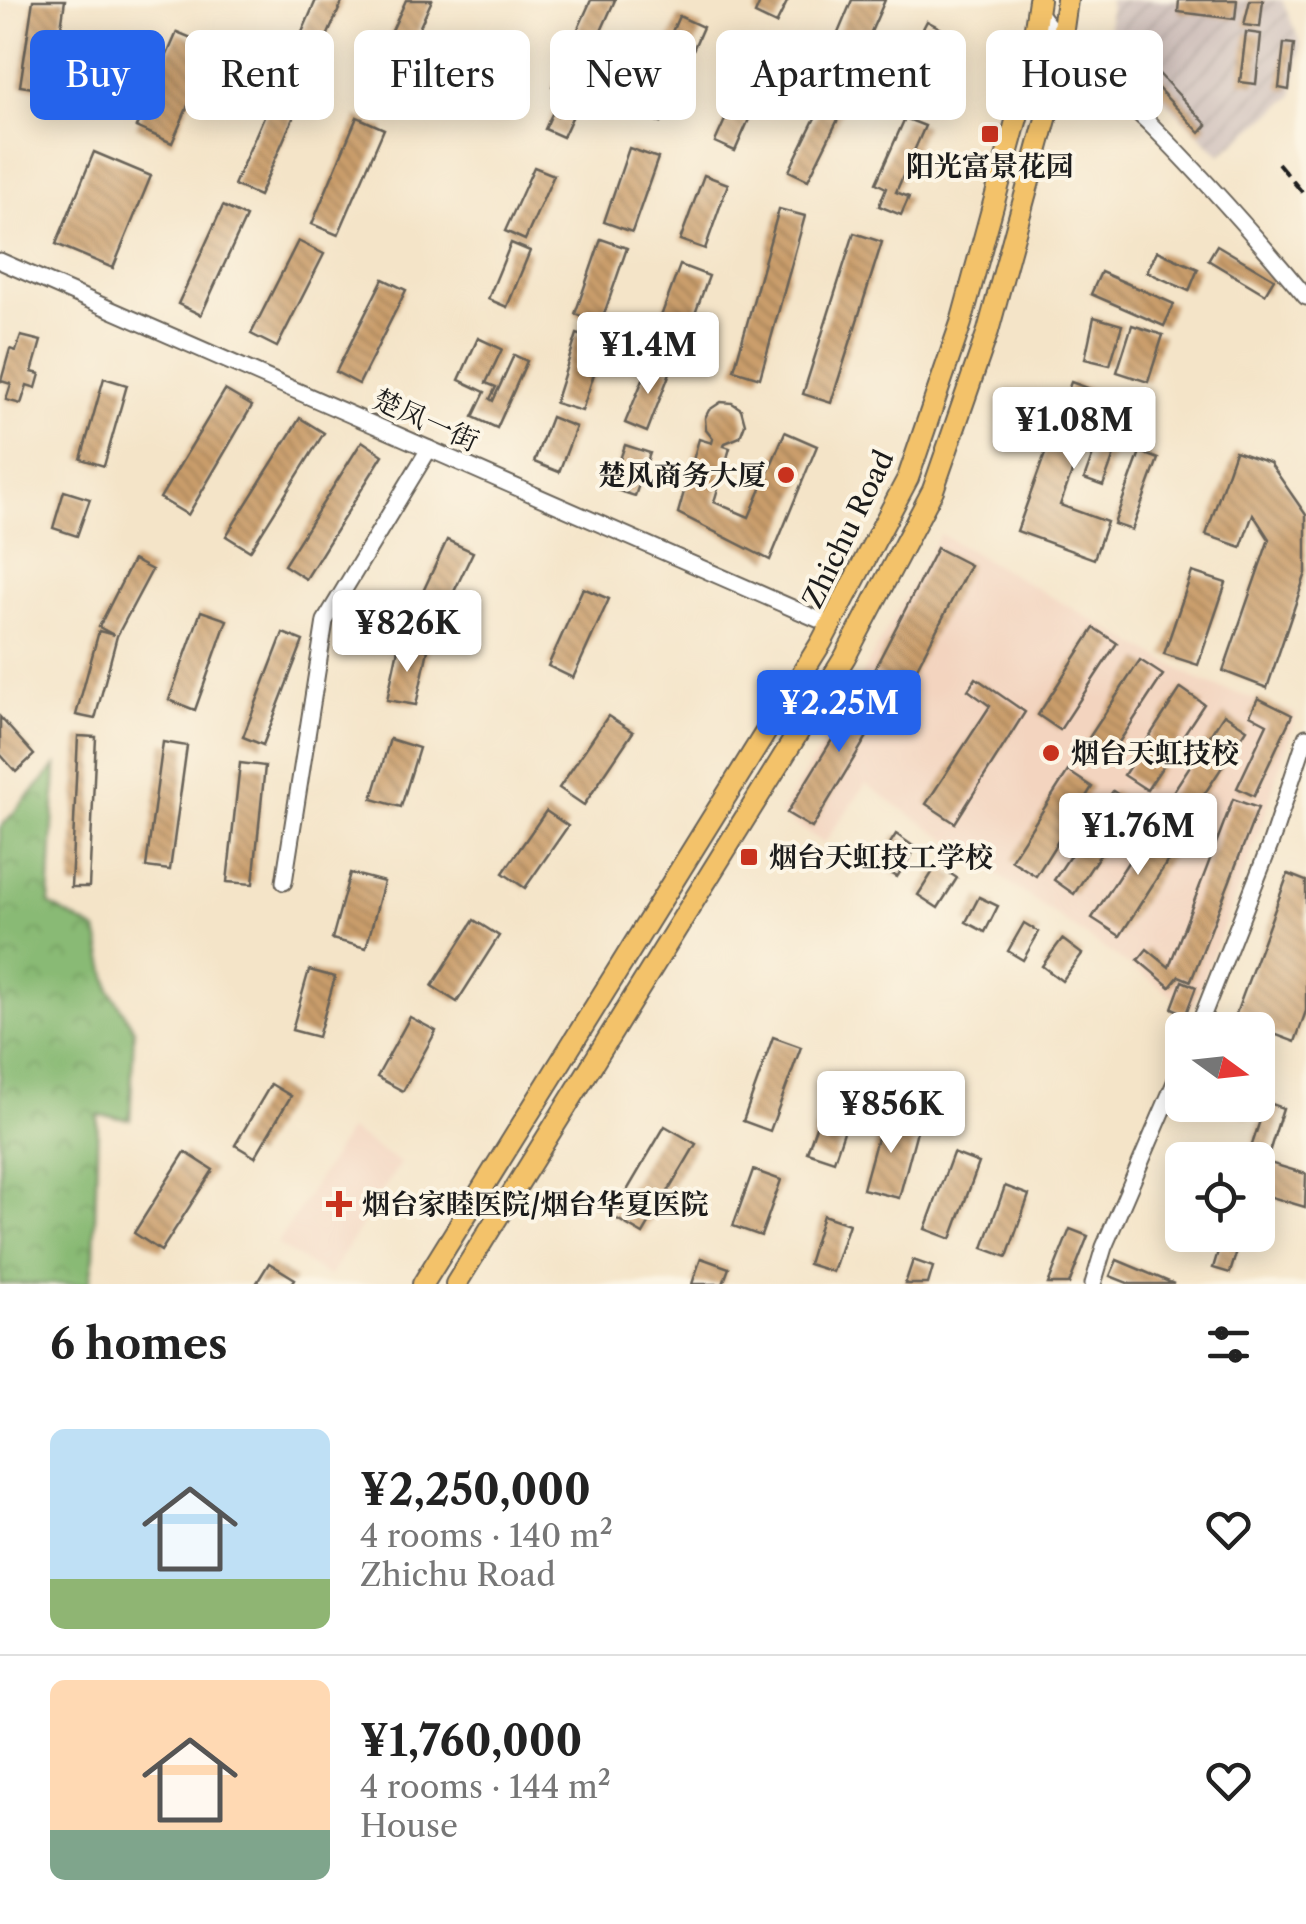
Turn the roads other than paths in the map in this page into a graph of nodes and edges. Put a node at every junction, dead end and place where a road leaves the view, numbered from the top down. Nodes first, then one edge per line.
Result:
1 (1067, 0) edge
2 (1036, 4) edge
3 (1053, 30) edge
4 (1063, 30) edge
5 (1045, 120) edge
6 (1146, 120) edge
7 (0, 261) edge
8 (1306, 298) edge
9 (429, 448) junction
10 (831, 625) junction
11 (1306, 737) edge
12 (284, 882) dead end
13 (1204, 1012) edge
14 (1165, 1105) edge
15 (423, 1284) edge
16 (456, 1284) edge
17 (1092, 1284) edge

1 - 4 main road, Zhichu Road
2 - 3 street
2 - 10 main road, Zhichu Road
5 - 16 main road, Zhichu Road
6 - 8 street
7 - 9 street, 楚凤一街
9 - 10 street, 楚凤一街
9 - 12 street
10 - 15 main road, Zhichu Road
11 - 13 street
14 - 17 street

